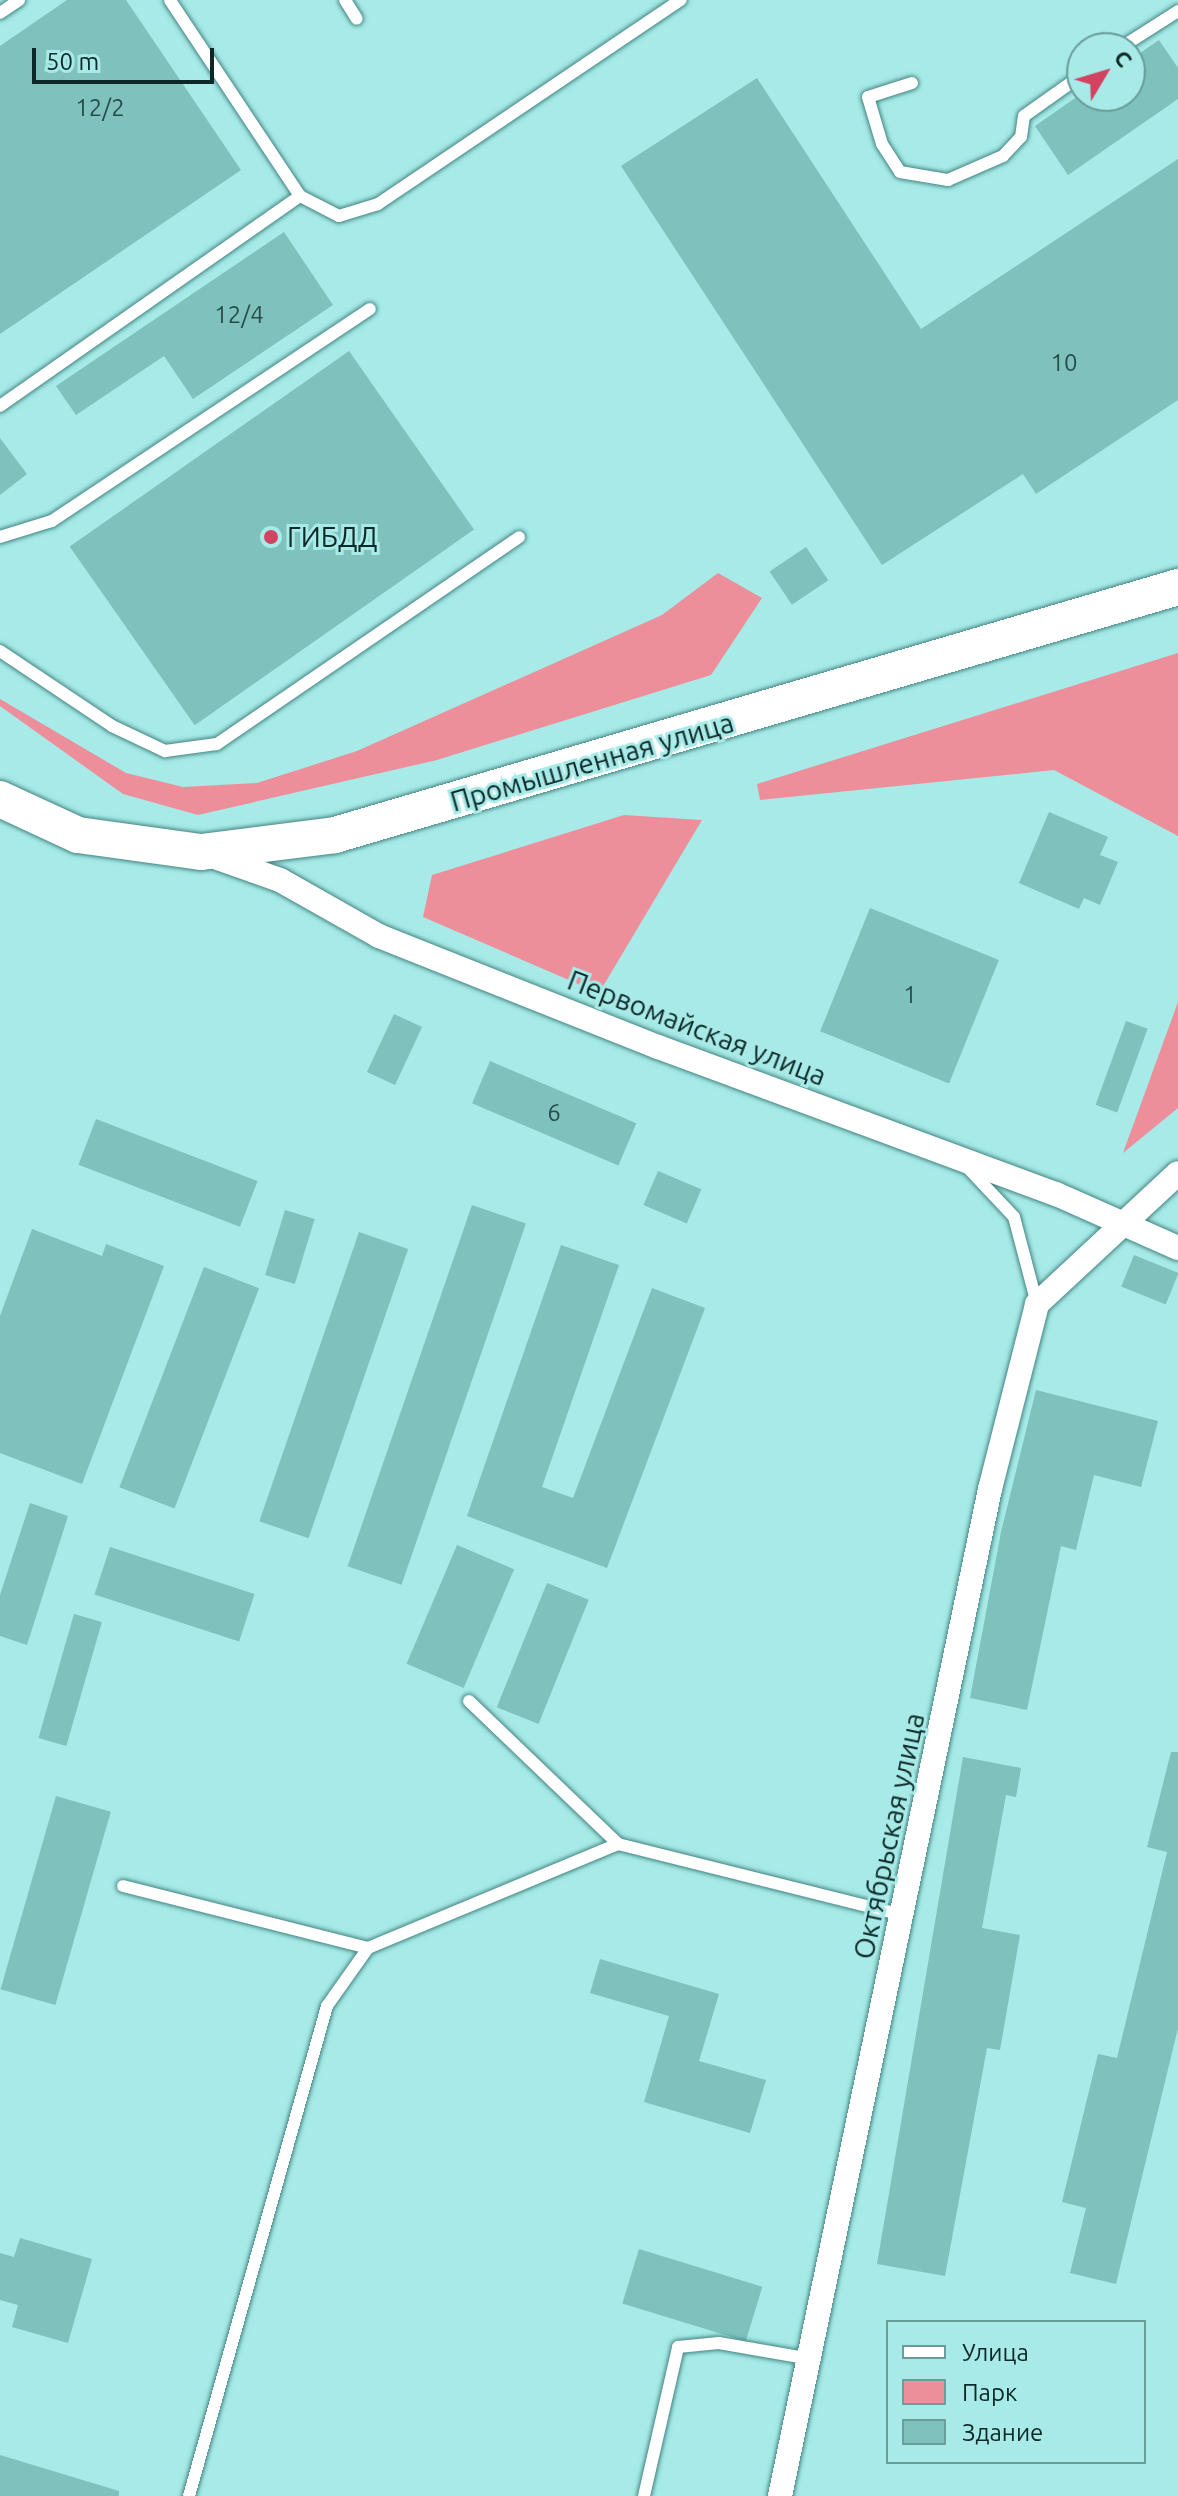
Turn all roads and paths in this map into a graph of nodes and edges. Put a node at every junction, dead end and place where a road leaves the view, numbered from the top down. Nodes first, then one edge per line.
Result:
1 (19, 0) edge
2 (170, 0) edge
3 (345, 0) edge
4 (681, 0) edge
5 (1178, 11) edge
6 (0, 13) edge
7 (357, 19) dead end
8 (1145, 32) edge
9 (912, 83) dead end
10 (1066, 86) edge
11 (300, 196) junction
12 (370, 309) dead end
13 (0, 406) edge
14 (0, 537) edge
15 (519, 537) dead end
16 (1178, 587) edge
17 (0, 651) edge
18 (0, 799) edge
19 (201, 852) junction
20 (957, 1157) junction
21 (1178, 1173) edge
22 (1123, 1225) junction
23 (1178, 1248) edge
24 (1037, 1304) junction
25 (469, 1701) dead end
26 (618, 1844) junction
27 (123, 1886) dead end
28 (903, 1915) junction
29 (368, 1948) junction
30 (811, 2359) junction
31 (189, 2496) edge
32 (644, 2496) edge
33 (780, 2496) edge

1 - 6 lane
2 - 11 lane
3 - 7 lane
4 - 11 lane
5 - 8 lane
9 - 10 lane
11 - 13 lane
12 - 14 lane
15 - 17 lane
16 - 19 main road, Промышленная улица
18 - 19 main road, Промышленная улица
19 - 20 street, Первомайская улица
20 - 22 street, Первомайская улица
20 - 24 lane
21 - 22 street
22 - 23 street, Первомайская улица
22 - 24 street
24 - 28 street, Октябрьская улица
25 - 26 lane
26 - 28 lane
26 - 29 lane
27 - 29 lane
28 - 30 street, Октябрьская улица
29 - 31 lane
30 - 32 lane
30 - 33 street, Октябрьская улица

